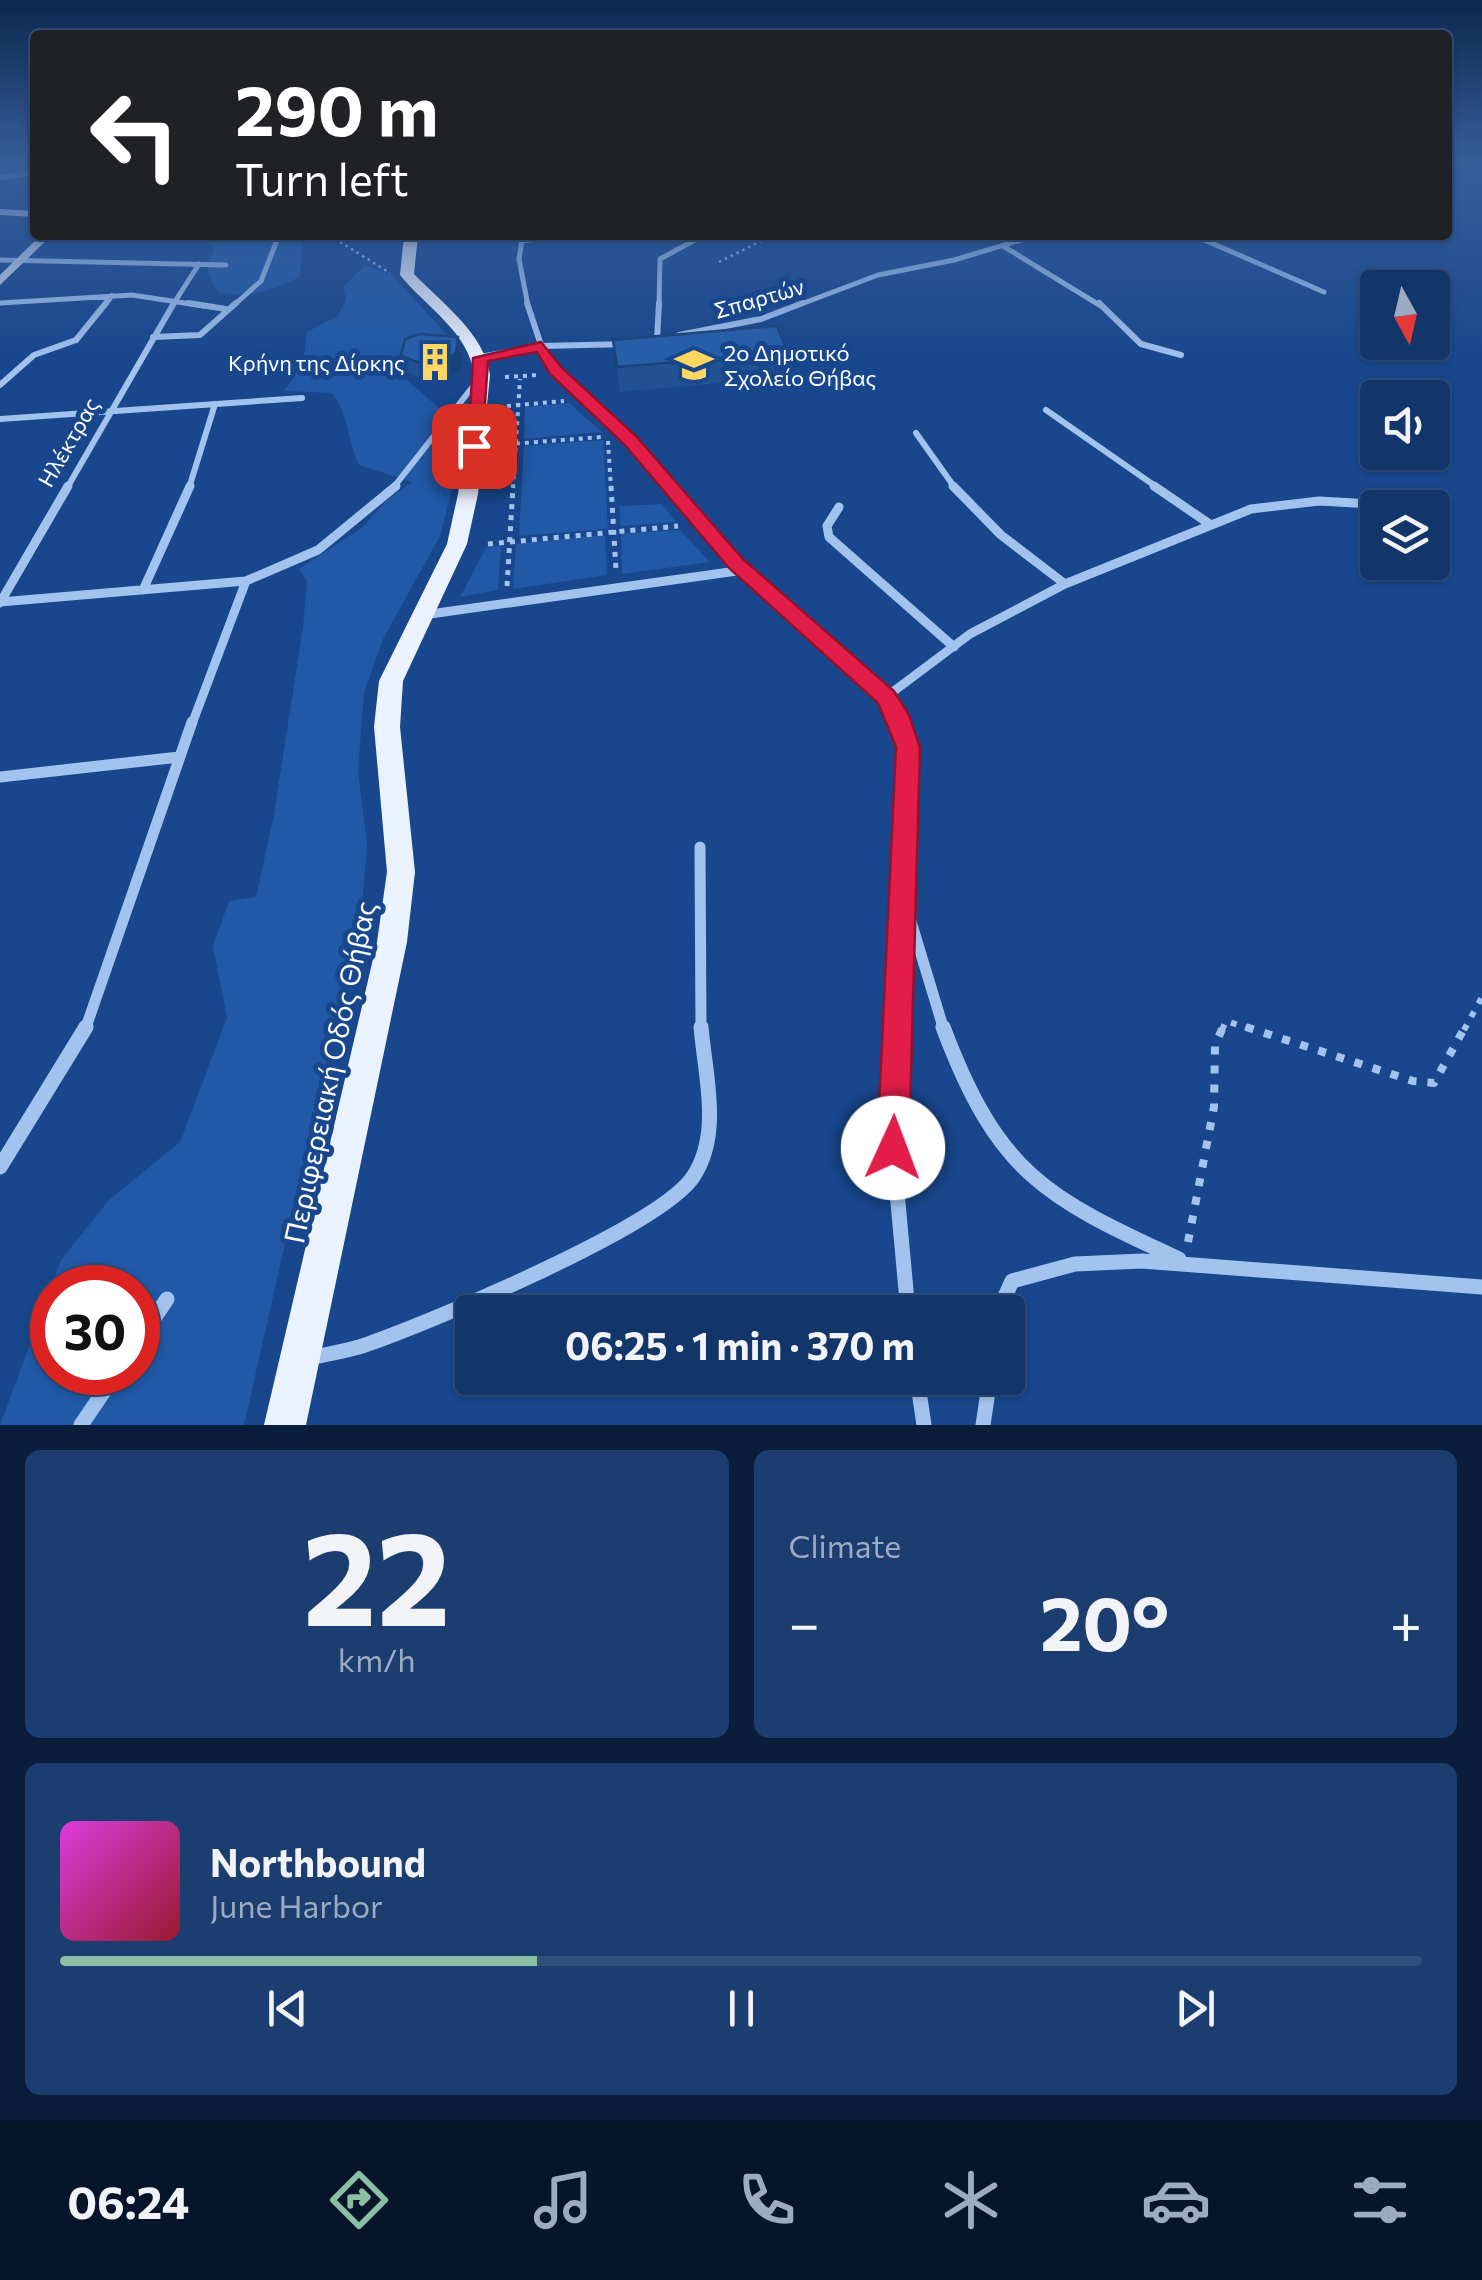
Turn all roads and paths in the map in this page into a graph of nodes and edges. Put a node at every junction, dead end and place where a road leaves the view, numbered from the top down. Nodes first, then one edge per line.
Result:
1 (42, 240) edge
2 (278, 240) edge
3 (336, 240) edge
4 (410, 240) edge
5 (522, 240) edge
6 (694, 240) edge
7 (763, 240) edge
8 (1022, 240) edge
9 (1204, 240) edge
10 (1003, 246) junction
11 (0, 260) edge
12 (23, 260) junction
13 (719, 262) dead end
14 (200, 264) junction
15 (226, 265) dead end
16 (407, 275) junction
17 (0, 282) edge
18 (1324, 292) dead end
19 (112, 296) junction
20 (0, 303) edge
21 (174, 304) junction
22 (226, 309) junction
23 (153, 336) junction
24 (76, 340) joint
25 (657, 340) junction
26 (541, 346) junction
27 (1180, 355) dead end
28 (481, 366) junction
29 (520, 379) dead end
30 (0, 385) edge
31 (302, 398) dead end
32 (566, 401) dead end
33 (216, 404) junction
34 (518, 405) junction
35 (507, 406) dead end
36 (1046, 410) dead end
37 (108, 412) junction
38 (0, 419) edge
39 (916, 433) dead end
40 (516, 443) junction
41 (498, 445) dead end
42 (1360, 502) edge
43 (839, 507) dead end
44 (1211, 525) junction
45 (678, 526) dead end
46 (614, 532) junction
47 (510, 542) junction
48 (488, 544) dead end
49 (744, 570) junction
50 (246, 581) junction
51 (1065, 584) junction
52 (617, 588) junction
53 (143, 590) junction
54 (0, 602) edge
55 (505, 604) junction
56 (423, 615) junction
57 (954, 647) junction
58 (886, 697) junction
59 (180, 757) junction
60 (0, 777) edge
61 (700, 848) dead end
62 (904, 898) junction
63 (1482, 997) edge
64 (0, 1167) edge
65 (1184, 1262) junction
66 (1482, 1287) edge
67 (906, 1295) edge
68 (1006, 1295) edge
69 (167, 1299) dead end
70 (160, 1309) edge
71 (302, 1359) junction
72 (101, 1395) edge
73 (920, 1395) edge
74 (987, 1395) edge
75 (81, 1425) edge
76 (285, 1425) edge
77 (924, 1425) edge
78 (982, 1425) edge

1 - 12 main road
2 - 22 street
3 - 16 path
4 - 16 main road
5 - 26 street
6 - 25 street
7 - 13 path
8 - 10 street, Σπαρτών
9 - 18 street
10 - 25 street, Σπαρτών
10 - 27 street
11 - 12 street
12 - 14 street
12 - 17 main road
14 - 15 street
14 - 21 street
16 - 28 main road
19 - 20 street
19 - 21 street
19 - 24 street
21 - 22 street
21 - 23 street, Ηλέκτρας
22 - 23 street
23 - 37 street, Ηλέκτρας
24 - 30 street
25 - 26 street, Σπαρτών
26 - 28 street, Σπαρτών
26 - 49 street
28 - 50 street
28 - 56 main road, Περιφερειακή Οδός Θήβας
29 - 34 path
31 - 33 street
32 - 34 path
33 - 37 street
33 - 53 street
34 - 35 path
34 - 40 path
36 - 44 street
37 - 38 street
37 - 54 street, Ηλέκτρας
39 - 51 street
40 - 41 path
40 - 46 path
40 - 47 path
42 - 44 street
43 - 57 street
44 - 51 street
45 - 46 path
46 - 47 path
46 - 52 path
47 - 48 path
47 - 55 path
49 - 52 street
49 - 58 street
50 - 53 street
50 - 59 street
51 - 57 street
52 - 55 street
53 - 54 street
55 - 56 street
56 - 71 main road, Περιφερειακή Οδός Θήβας
57 - 58 street
58 - 62 street
59 - 60 street
59 - 64 street
61 - 71 street
62 - 65 street
62 - 67 street
63 - 65 path
65 - 66 street
65 - 68 street
69 - 70 street
71 - 76 main road, Περιφερειακή Οδός Θήβας
72 - 75 street
73 - 77 street
74 - 78 street

